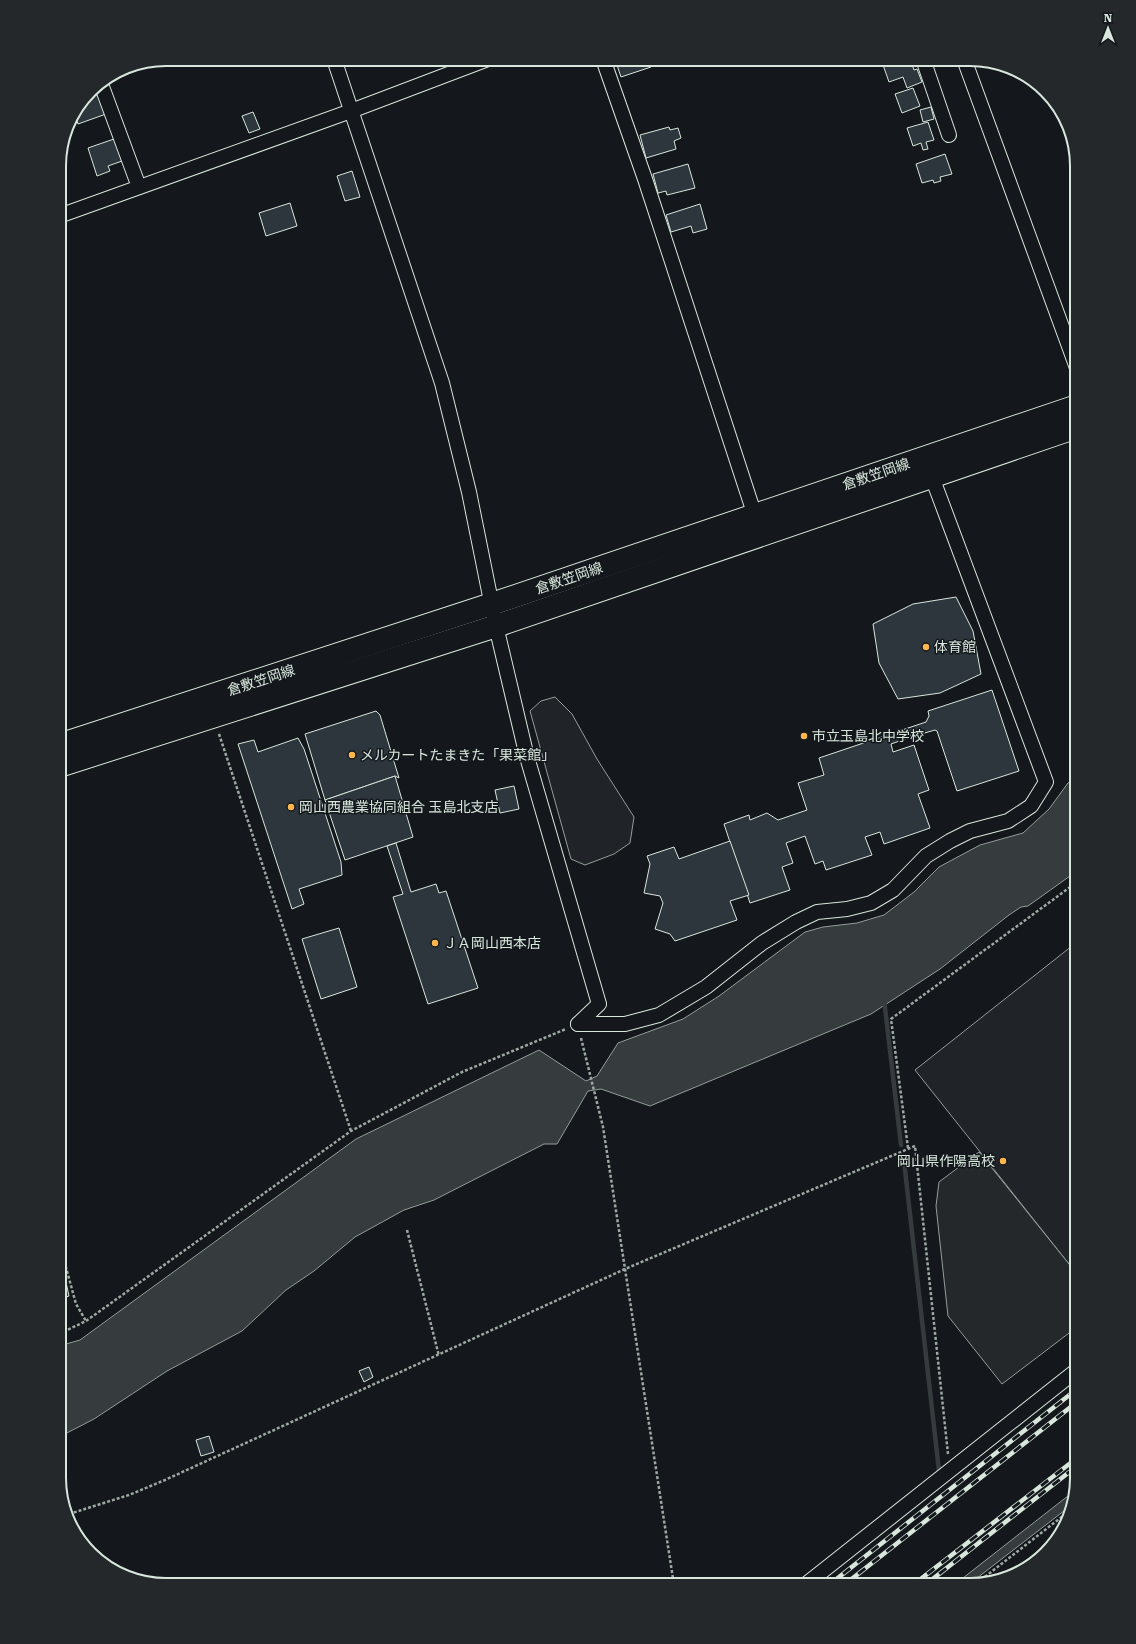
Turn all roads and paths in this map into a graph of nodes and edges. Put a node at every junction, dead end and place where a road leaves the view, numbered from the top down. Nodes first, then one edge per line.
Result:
1 (336, 66) edge
2 (470, 66) edge
3 (605, 66) edge
4 (925, 66) edge
5 (967, 66) edge
6 (103, 89) edge
7 (351, 111) junction
8 (949, 135) dead end
9 (139, 187) junction
10 (66, 213) edge
11 (1070, 349) edge
12 (1070, 408) edge
13 (1070, 430) edge
14 (930, 456) junction
15 (932, 477) junction
16 (758, 525) junction
17 (492, 604) junction
18 (496, 626) junction
19 (214, 717) junction
20 (66, 743) edge
21 (66, 764) edge
22 (1070, 887) edge
23 (578, 1024) junction
24 (351, 1131) junction
25 (908, 1148) junction
26 (407, 1230) dead end
27 (66, 1268) edge
28 (625, 1269) junction
29 (86, 1321) junction
30 (66, 1331) edge
31 (439, 1356) junction
32 (1070, 1376) edge
33 (950, 1470) junction
34 (73, 1513) edge
35 (1062, 1517) edge
36 (986, 1577) edge
37 (673, 1578) edge
38 (814, 1578) edge

1 - 7 street
2 - 7 street
3 - 16 street
4 - 8 street
5 - 11 street
6 - 9 street
7 - 9 street
7 - 17 street
9 - 10 street
12 - 14 main road, 倉敷笠岡線
13 - 15 main road, 倉敷笠岡線
14 - 15 street
14 - 16 main road, 倉敷笠岡線
15 - 16 main road, 倉敷笠岡線
15 - 23 street
16 - 17 main road, 倉敷笠岡線
16 - 18 main road, 倉敷笠岡線
17 - 18 street
17 - 20 main road, 倉敷笠岡線
18 - 19 main road, 倉敷笠岡線
18 - 23 street
19 - 21 main road, 倉敷笠岡線
19 - 24 path
22 - 25 path
23 - 24 path
23 - 28 path
24 - 29 path
25 - 28 path
25 - 33 path
26 - 31 path
27 - 29 path
28 - 31 path
28 - 37 path
29 - 30 path
31 - 34 path
32 - 33 street
33 - 38 street
35 - 36 path

